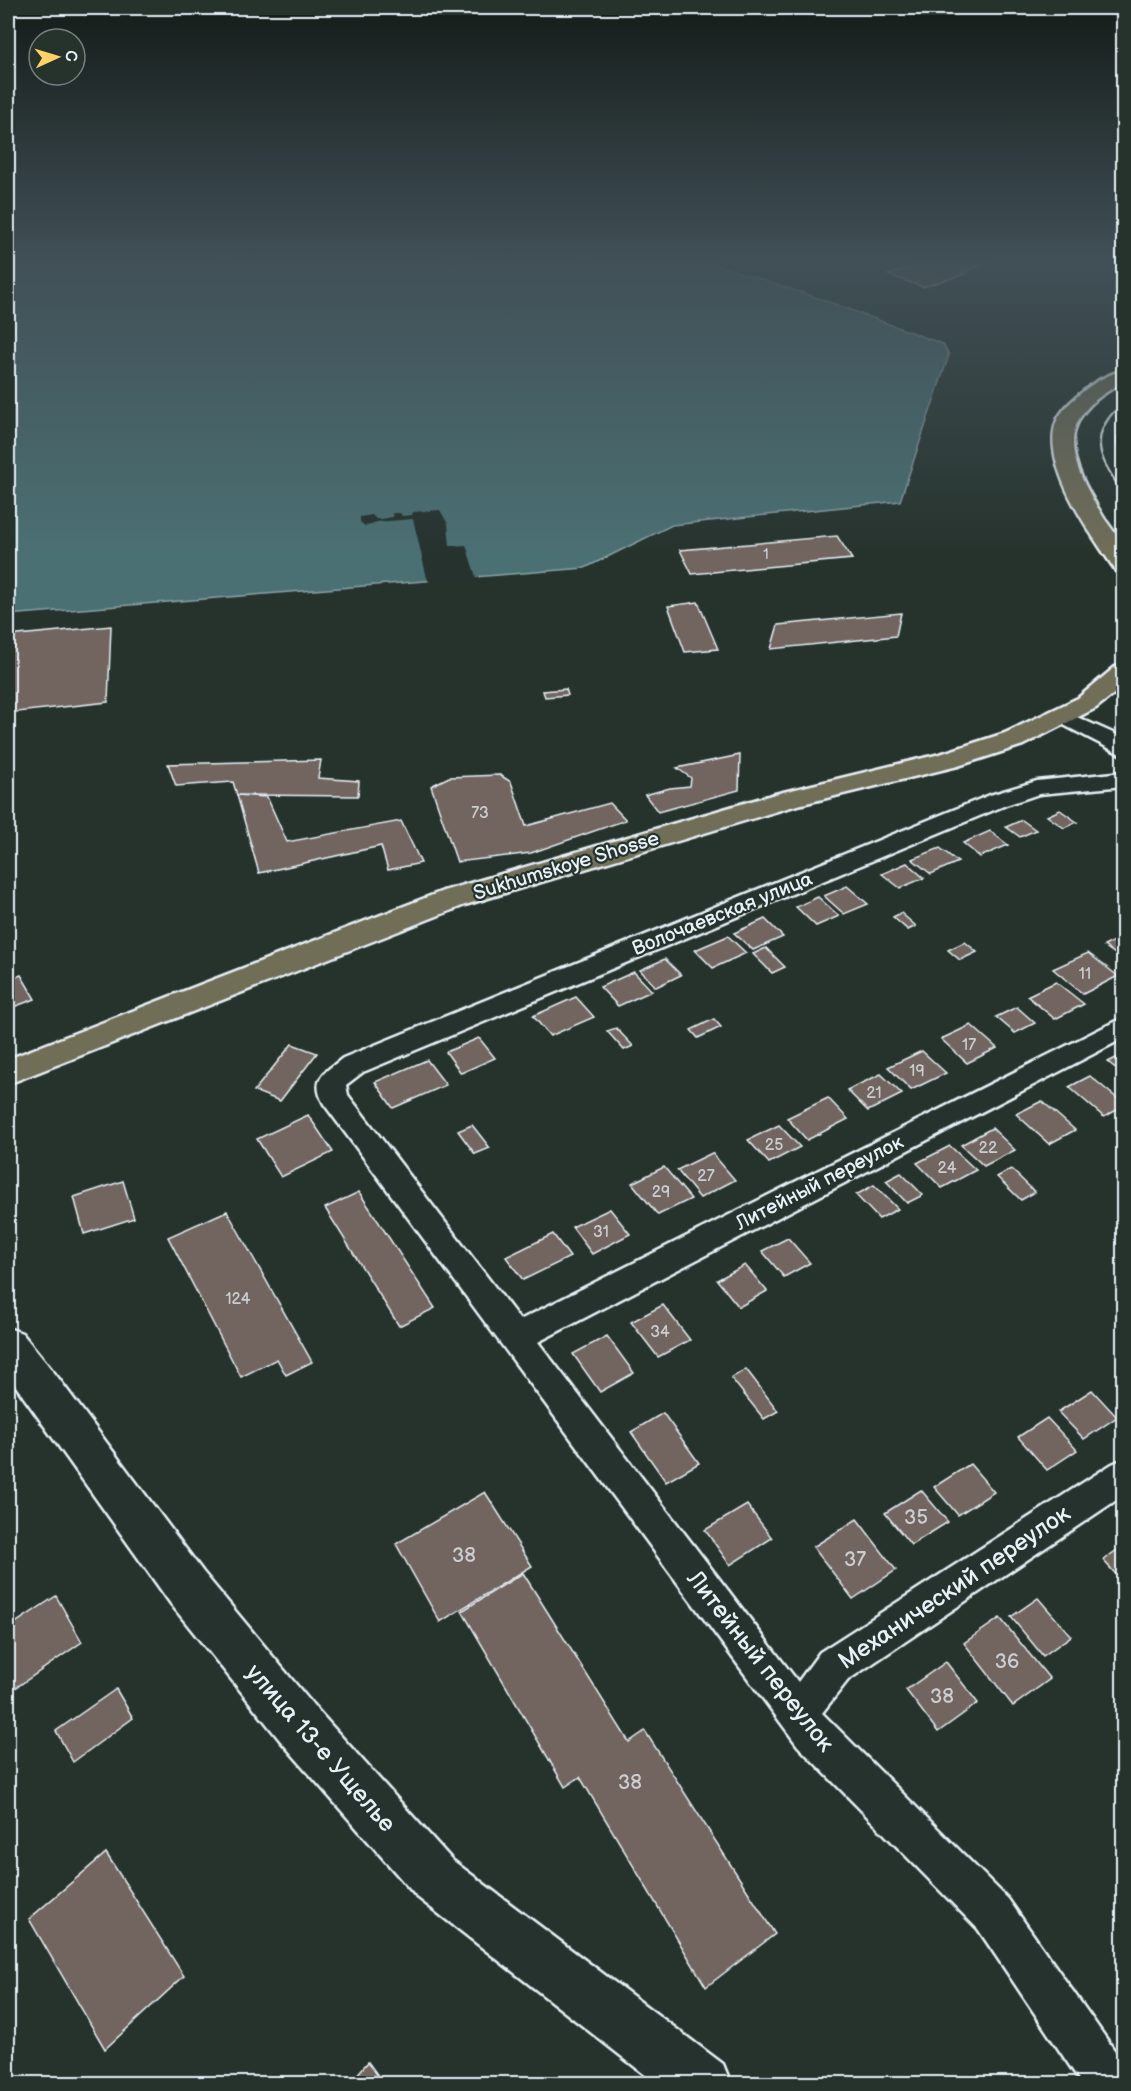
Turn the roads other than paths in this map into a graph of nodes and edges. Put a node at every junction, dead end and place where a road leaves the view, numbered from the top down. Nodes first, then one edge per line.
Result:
1 (1124, 375) edge
2 (1124, 412) edge
3 (1124, 479) edge
4 (1124, 566) edge
5 (1124, 672) edge
6 (1061, 716) junction
7 (1122, 745) edge
8 (1124, 779) edge
9 (1124, 1026) edge
10 (8, 1072) edge
11 (332, 1081) joint
12 (515, 1338) junction
13 (8, 1345) edge
14 (1124, 1475) edge
15 (798, 1713) junction
16 (704, 2084) edge
17 (1110, 2084) edge

1 - 4 highway
2 - 3 street
5 - 6 highway, Sukhumskoye Shosse
6 - 7 street
6 - 10 highway, Sukhumskoye Shosse
8 - 11 street, Волочаевская улица
9 - 12 street, Литейный переулок
11 - 12 street, Литейный переулок
12 - 15 street, Литейный переулок
13 - 16 street, улица 13-е Ущелье
14 - 15 street, Механический переулок
15 - 17 street, Литейный переулок

